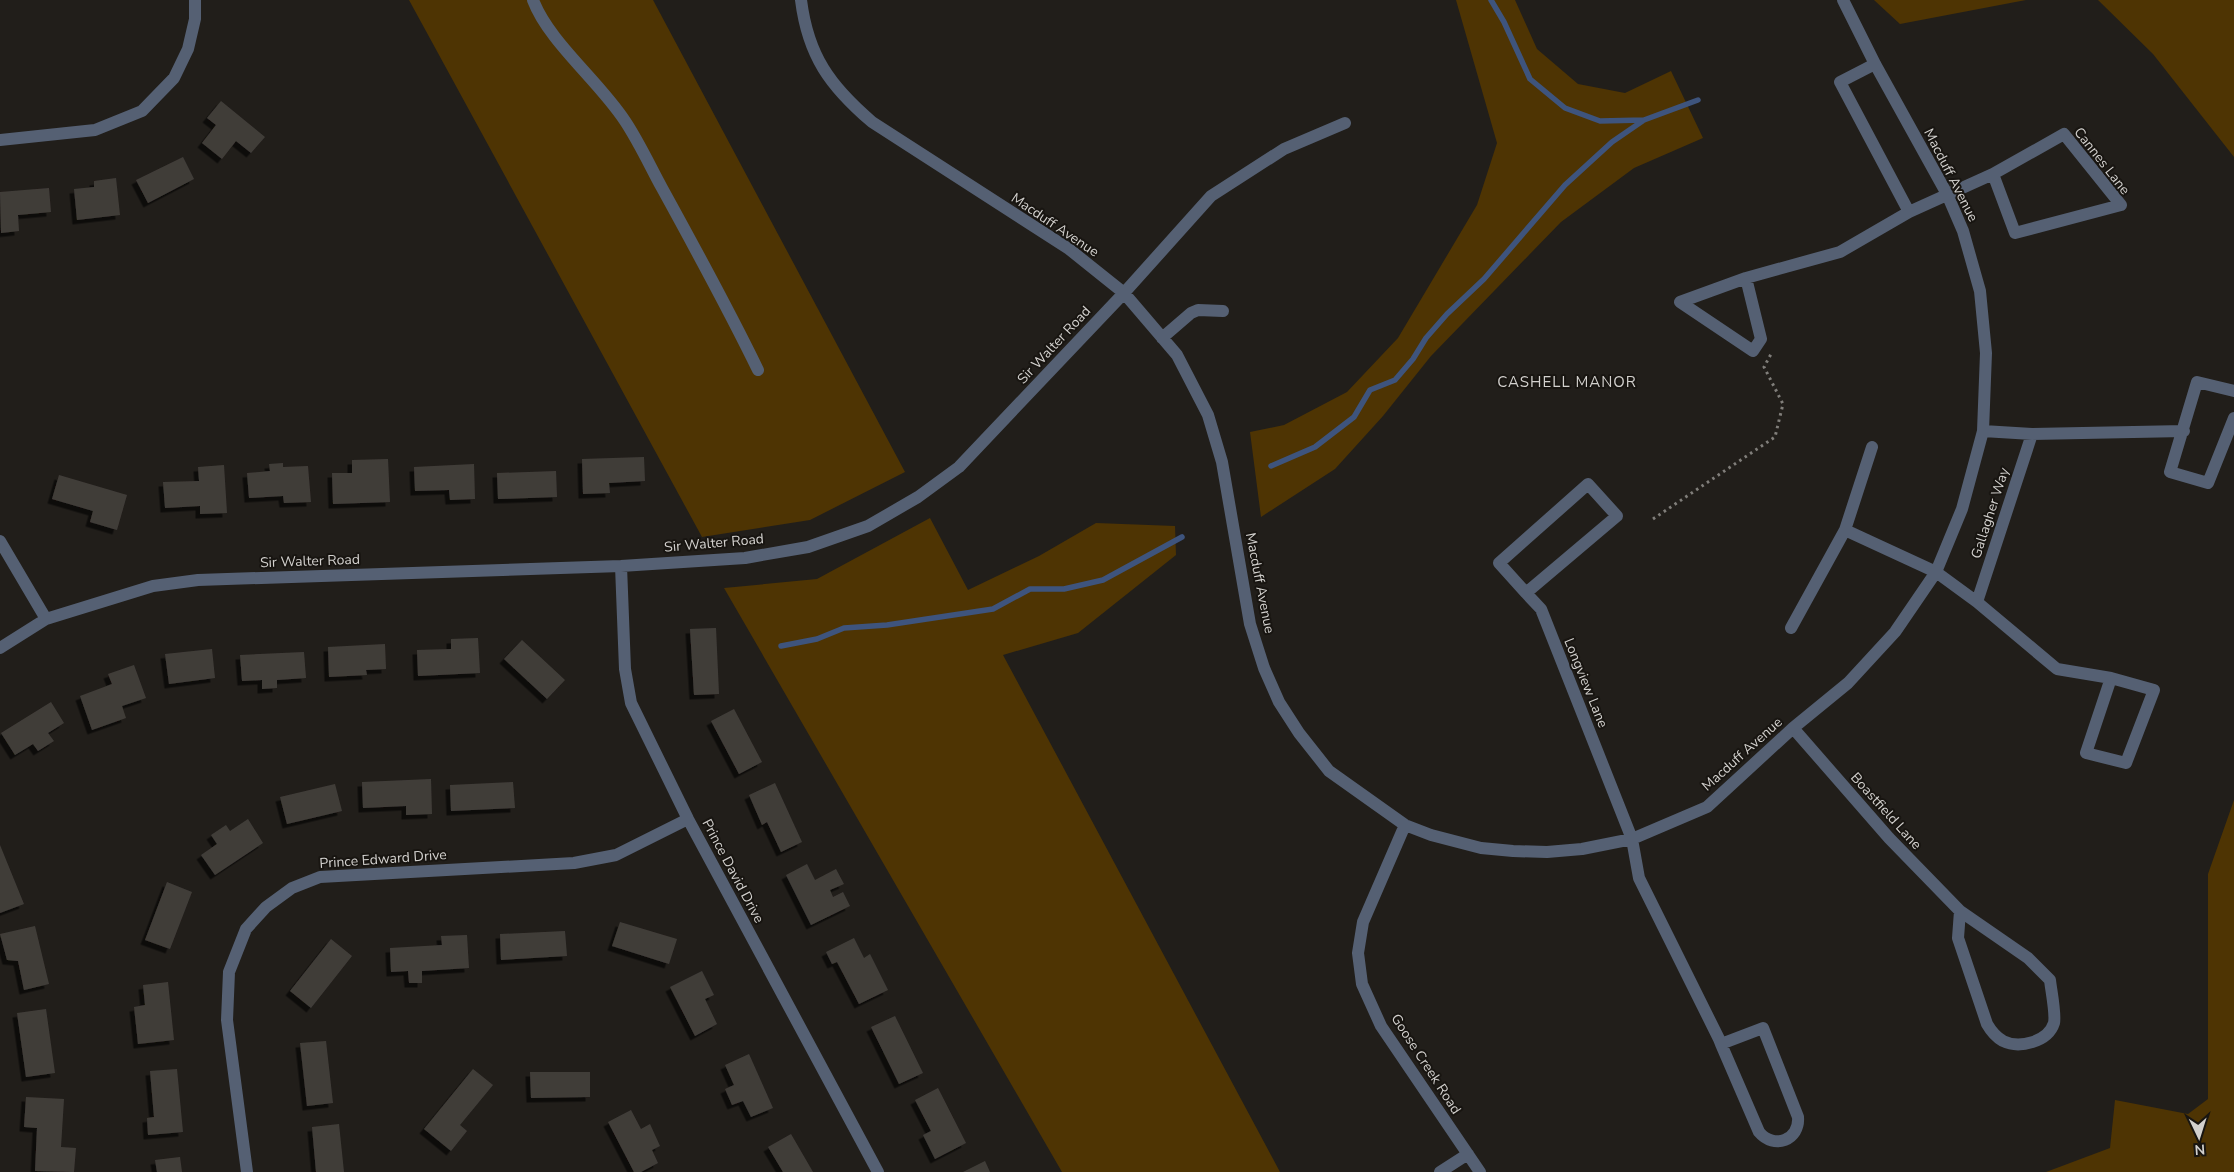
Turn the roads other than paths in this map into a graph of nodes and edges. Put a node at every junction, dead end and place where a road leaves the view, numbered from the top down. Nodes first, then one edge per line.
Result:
1 (195, 0) edge
2 (533, 0) edge
3 (801, 0) edge
4 (1843, 0) edge
5 (1874, 64) junction
6 (1345, 123) dead end
7 (0, 140) edge
8 (1993, 174) junction
9 (1947, 194) junction
10 (1909, 212) junction
11 (1746, 278) junction
12 (1124, 293) junction
13 (1223, 311) dead end
14 (1162, 338) junction
15 (758, 370) dead end
16 (2234, 391) edge
17 (2234, 418) edge
18 (1983, 431) junction
19 (2184, 431) junction
20 (2032, 434) junction
21 (1872, 447) dead end
22 (1845, 530) junction
23 (0, 541) edge
24 (621, 566) junction
25 (1936, 572) junction
26 (1526, 592) junction
27 (1976, 602) junction
28 (46, 619) junction
29 (1792, 628) dead end
30 (0, 648) edge
31 (2111, 678) junction
32 (1793, 728) junction
33 (688, 820) junction
34 (1405, 825) junction
35 (1632, 838) junction
36 (1960, 911) junction
37 (1721, 1044) junction
38 (1468, 1154) junction
39 (247, 1172) edge
40 (878, 1172) edge
41 (1440, 1172) edge
42 (1480, 1172) edge

1 - 7 street
2 - 15 street
3 - 12 street, Macduff Avenue
4 - 5 street, Macduff Avenue
5 - 9 street, Macduff Avenue
5 - 10 street
6 - 12 street, Sir Walter Road
8 - 8 street, Cannes Lane
8 - 9 street, Cannes Lane
9 - 10 street, Cannes Lane
9 - 18 street, Macduff Avenue
10 - 11 street, Cannes Lane
11 - 11 street, Cannes Lane
12 - 14 street, Macduff Avenue
12 - 24 street, Sir Walter Road
13 - 14 street
14 - 34 street, Macduff Avenue
16 - 19 street
17 - 19 street
18 - 20 street
18 - 25 street, Macduff Avenue
19 - 20 street
20 - 27 street, Gallagher Way
21 - 22 street
22 - 25 street
22 - 29 street
23 - 28 street
24 - 28 street, Sir Walter Road
24 - 33 street, Prince David Drive
25 - 27 street
25 - 32 street, Macduff Avenue
26 - 26 street, Longview Lane
26 - 35 street, Longview Lane
27 - 31 street
28 - 30 street, Sir Walter Road
31 - 31 street
32 - 35 street, Macduff Avenue
32 - 36 street, Boastfield Lane
33 - 39 street, Prince Edward Drive
33 - 40 street, Prince David Drive
34 - 35 street, Macduff Avenue
34 - 38 street, Goose Creek Road
35 - 37 street, Longview Lane
36 - 36 street, Boastfield Lane
37 - 37 street, Longview Lane
38 - 41 street
38 - 42 street, Goose Creek Road

